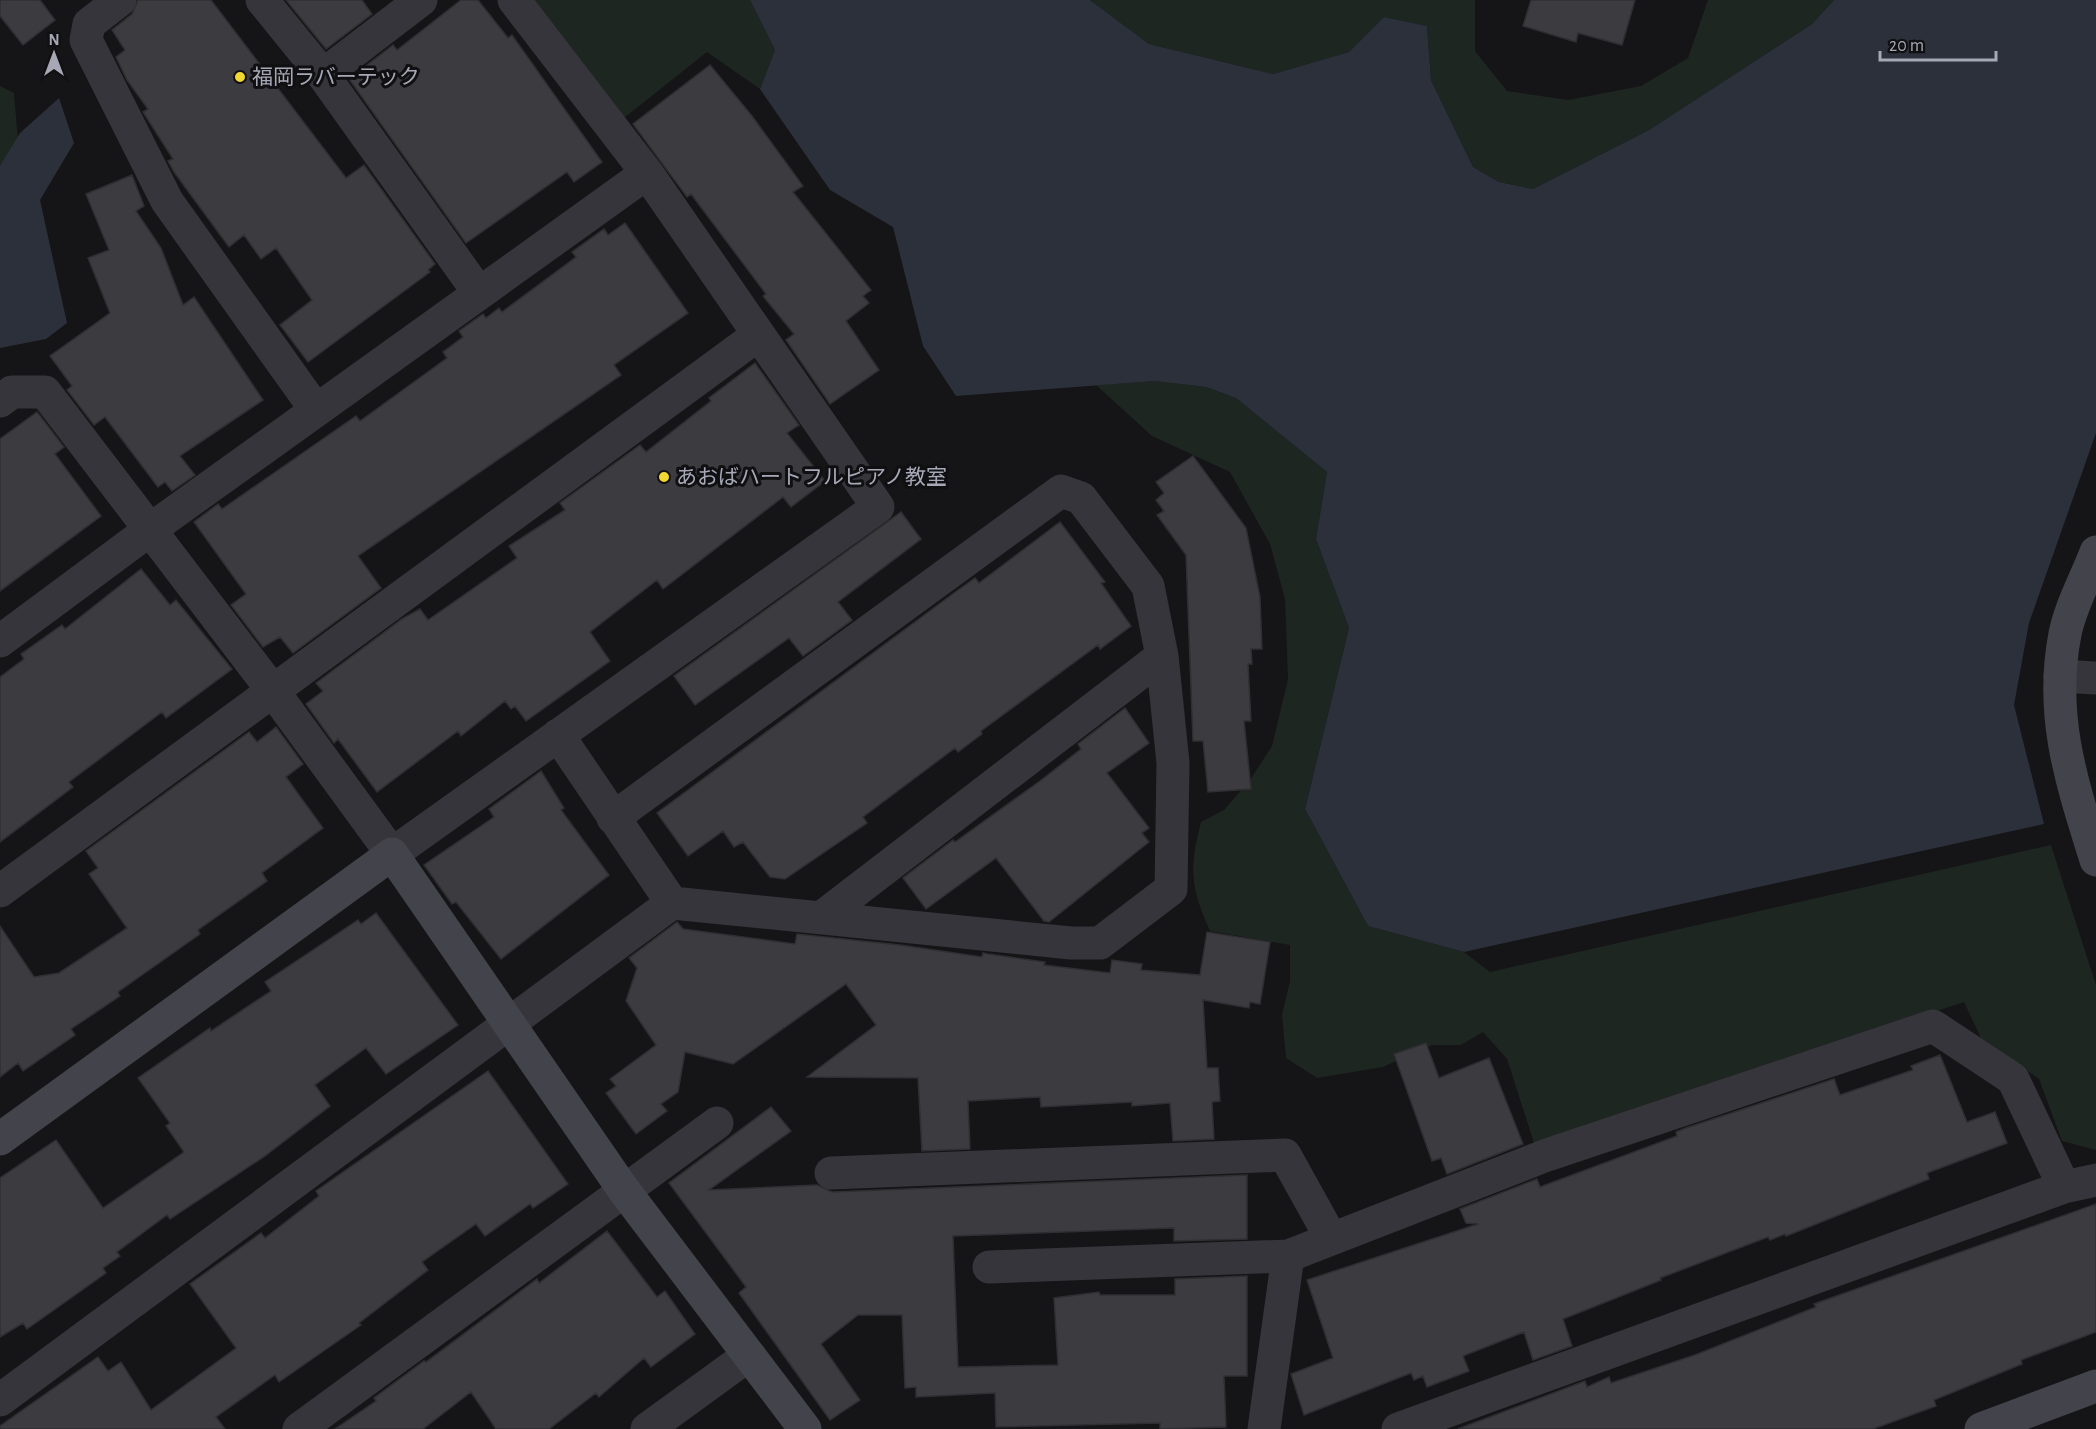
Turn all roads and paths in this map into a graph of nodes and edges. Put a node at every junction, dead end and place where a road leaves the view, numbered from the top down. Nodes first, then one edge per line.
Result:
1 (120, 0) edge
2 (262, 0) edge
3 (421, 0) edge
4 (514, 0) edge
5 (323, 75) junction
6 (647, 173) junction
7 (479, 293) junction
8 (758, 335) junction
9 (0, 401) edge
10 (316, 410) junction
11 (151, 528) junction
12 (2096, 552) edge
13 (0, 641) edge
14 (1162, 656) junction
15 (2060, 676) junction
16 (2096, 678) edge
17 (273, 692) junction
18 (558, 735) junction
19 (613, 818) junction
20 (392, 854) junction
21 (2096, 860) edge
22 (0, 891) edge
23 (672, 903) junction
24 (822, 917) junction
25 (507, 1023) junction
26 (717, 1123) dead end
27 (0, 1138) edge
28 (831, 1173) dead end
29 (2096, 1180) edge
30 (2064, 1187) junction
31 (623, 1189) junction
32 (1331, 1238) junction
33 (1288, 1256) junction
34 (989, 1266) dead end
35 (749, 1355) junction
36 (2096, 1386) edge
37 (0, 1400) edge
38 (298, 1429) edge
39 (647, 1429) edge
40 (805, 1429) edge
41 (1264, 1429) edge
42 (1398, 1429) edge
43 (1981, 1429) edge

1 - 10 street
2 - 5 street
3 - 5 street
4 - 6 street
5 - 7 street
6 - 7 street
6 - 8 street
7 - 10 street
8 - 17 street
8 - 18 street
9 - 11 street
10 - 11 street
11 - 13 street
11 - 17 street
12 - 15 street
14 - 19 street
14 - 24 street
14 - 24 street
15 - 16 street
15 - 21 street
17 - 20 street
17 - 22 street
18 - 19 street
18 - 20 street
19 - 23 street
20 - 25 street
20 - 27 street
23 - 24 street
23 - 25 street
25 - 31 street
25 - 37 street
26 - 31 street
28 - 32 street
29 - 30 street
30 - 32 street
30 - 42 street
31 - 35 street
31 - 38 street
32 - 33 street
33 - 34 street
33 - 41 street
35 - 39 street
35 - 40 street
36 - 43 street

